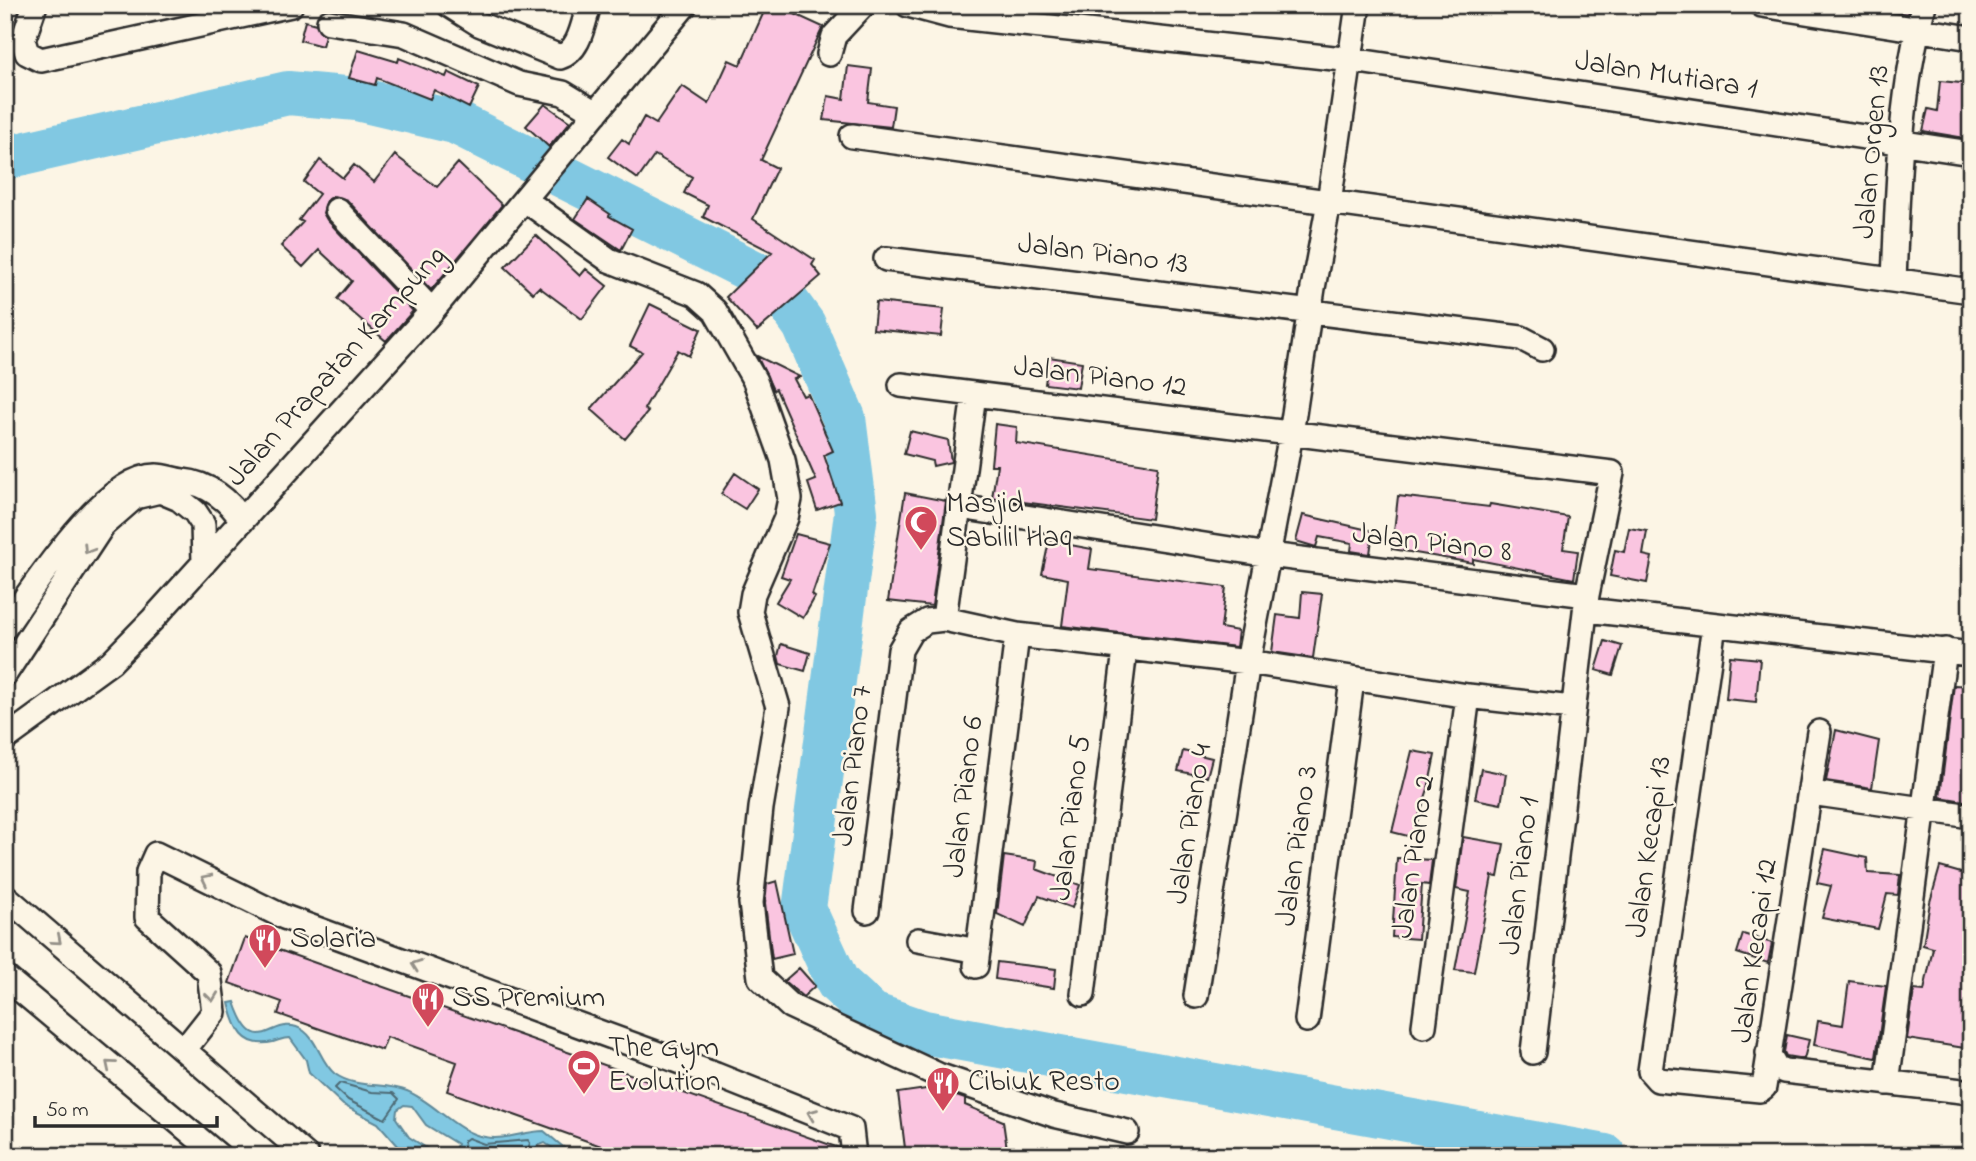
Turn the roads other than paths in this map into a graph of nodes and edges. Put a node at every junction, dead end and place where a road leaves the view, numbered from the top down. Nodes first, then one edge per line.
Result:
1 (35, 5) edge
2 (291, 5) edge
3 (449, 5) edge
4 (589, 5) edge
5 (685, 5) edge
6 (863, 5) edge
7 (908, 5) edge
8 (1358, 5) edge
9 (1762, 5) edge
10 (1924, 5) edge
11 (1809, 9) edge
12 (216, 13) edge
13 (329, 22) dead end
14 (1917, 30) junction
15 (1971, 38) edge
16 (828, 54) dead end
17 (1352, 60) junction
18 (596, 113) junction
19 (852, 136) dead end
20 (1900, 144) junction
21 (1971, 153) edge
22 (526, 199) junction
23 (1329, 202) junction
24 (337, 210) dead end
25 (886, 259) dead end
26 (1894, 280) junction
27 (1971, 291) edge
28 (432, 311) junction
29 (1311, 314) junction
30 (1542, 349) dead end
31 (901, 385) dead end
32 (974, 394) junction
33 (1291, 434) junction
34 (960, 507) junction
35 (242, 521) junction
36 (1269, 555) junction
37 (204, 562) junction
38 (1587, 602) junction
39 (944, 619) junction
40 (1714, 625) junction
41 (5, 627) edge
42 (1017, 635) junction
43 (1125, 650) junction
44 (1945, 650) junction
45 (1971, 654) edge
46 (1248, 662) junction
47 (5, 674) edge
48 (1352, 680) junction
49 (1468, 696) junction
50 (1572, 708) junction
51 (1819, 732) dead end
52 (5, 739) edge
53 (1811, 793) junction
54 (1924, 809) junction
55 (1971, 816) edge
56 (5, 896) edge
57 (867, 911) dead end
58 (918, 940) dead end
59 (5, 977) edge
60 (1083, 994) dead end
61 (1196, 996) dead end
62 (1307, 1020) dead end
63 (1424, 1026) dead end
64 (184, 1050) junction
65 (1533, 1052) dead end
66 (1768, 1053) junction
67 (1887, 1083) junction
68 (1971, 1092) edge
69 (1127, 1132) dead end
70 (219, 1156) edge
71 (307, 1156) edge
72 (854, 1156) edge

1 - 12 street
2 - 12 street
3 - 4 street
5 - 18 street, Jalan Prapatan Kampung
6 - 16 street
7 - 17 street, Jalan Mutiara 1
8 - 17 street, Jalan Piano 4
9 - 11 street
10 - 14 street, Jalan Orgen 13
11 - 14 street
13 - 18 street
14 - 15 street
14 - 20 street, Jalan Orgen 13
17 - 20 street, Jalan Mutiara 1
17 - 23 street, Jalan Piano 4
18 - 22 street, Jalan Prapatan Kampung
19 - 23 street
20 - 21 street, Jalan Mutiara 1
20 - 26 street, Jalan Orgen 13
22 - 28 street, Jalan Prapatan Kampung
22 - 69 street
23 - 26 street
23 - 29 street, Jalan Piano 4
24 - 28 street
25 - 29 street, Jalan Piano 13
26 - 27 street
28 - 35 street, Jalan Prapatan Kampung
29 - 30 street, Jalan Piano 13
29 - 33 street, Jalan Piano 4
31 - 32 street, Jalan Piano 12
32 - 33 street, Jalan Piano 12
32 - 34 street
33 - 36 street, Jalan Piano 4
33 - 38 street, Jalan Piano 12
34 - 36 street, Jalan Piano 8
34 - 39 street
35 - 37 street, Jalan Prapatan Kampung
35 - 41 street
36 - 38 street, Jalan Piano 8
36 - 46 street, Jalan Piano 4
37 -> 47 street
37 - 52 street, Jalan Prapatan Kampung
38 - 40 street, Jalan Piano 8
38 - 50 street, Jalan Piano 1
39 - 42 street
39 - 57 street, Jalan Piano 7
40 - 44 street, Jalan Piano 8
40 - 66 street, Jalan Kecapi 13
42 - 43 street
42 - 58 street, Jalan Piano 6
43 - 46 street
43 - 60 street, Jalan Piano 5
44 - 45 street, Jalan Piano 8
44 - 54 street
46 - 48 street
46 - 61 street, Jalan Piano 4
48 - 49 street
48 - 62 street, Jalan Piano 3
49 - 50 street
49 - 63 street, Jalan Piano 2
50 - 65 street, Jalan Piano 1
51 - 53 street, Jalan Kecapi 12
53 - 54 street
53 - 66 street, Jalan Kecapi 12
54 - 55 street
54 - 67 street
56 -> 64 street
70 -> 59 street
64 - 71 street
72 -> 64 street
66 - 67 street, Jalan Kecapi 12
67 - 68 street, Jalan Kecapi 12

